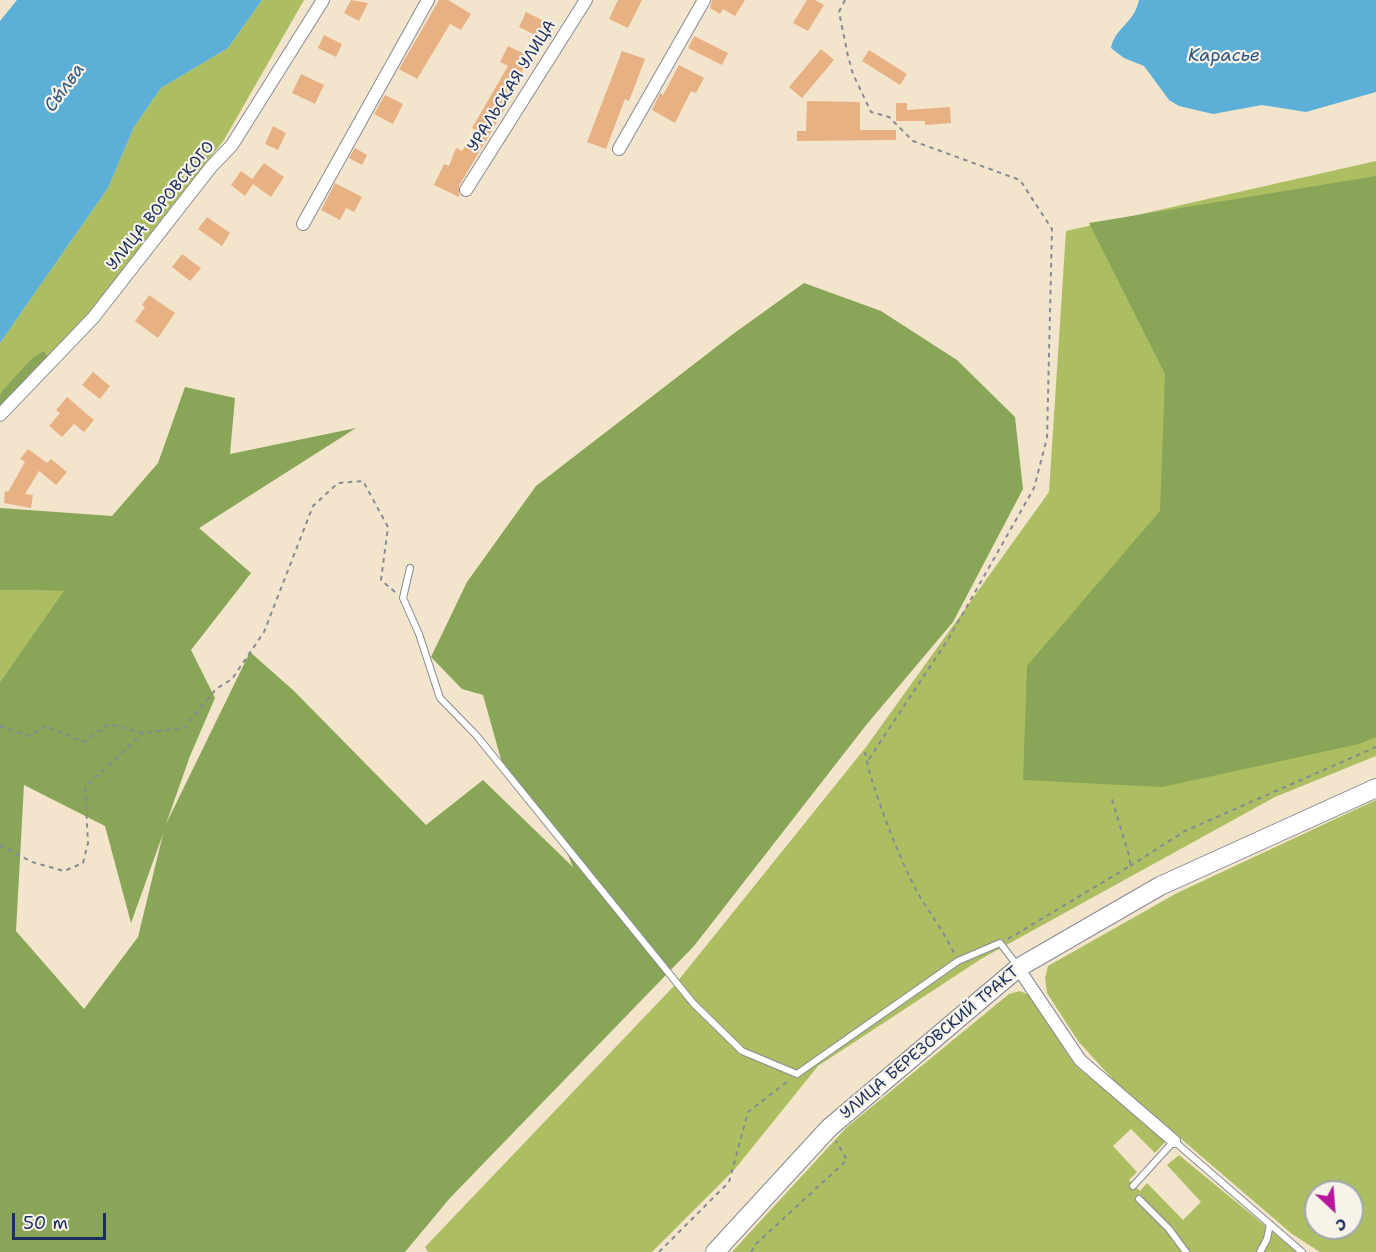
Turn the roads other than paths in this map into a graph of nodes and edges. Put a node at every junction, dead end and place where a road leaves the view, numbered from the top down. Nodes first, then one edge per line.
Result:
1 (323, 0) edge
2 (428, 0) edge
3 (586, 0) edge
4 (704, 0) edge
5 (619, 149) dead end
6 (466, 190) dead end
7 (303, 224) dead end
8 (0, 415) edge
9 (410, 568) dead end
10 (1376, 788) edge
11 (1018, 968) junction
12 (1174, 1142) junction
13 (1133, 1186) dead end
14 (1138, 1199) dead end
15 (1270, 1224) junction
16 (715, 1252) edge
17 (1186, 1252) edge
18 (1260, 1252) edge
19 (1302, 1252) edge

1 - 8 street, УЛИЦА ВОРОВСКОГО
2 - 7 street
3 - 6 street, УРАЛЬСКАЯ УЛИЦА
4 - 5 street
9 - 11 lane
10 - 11 main road, УЛИЦА БЕРЕЗОВСКИЙ ТРАКТ
11 - 12 street
11 - 16 main road, УЛИЦА БЕРЕЗОВСКИЙ ТРАКТ
12 - 13 lane
12 - 15 lane
14 - 17 lane
15 - 18 lane
15 - 19 lane

